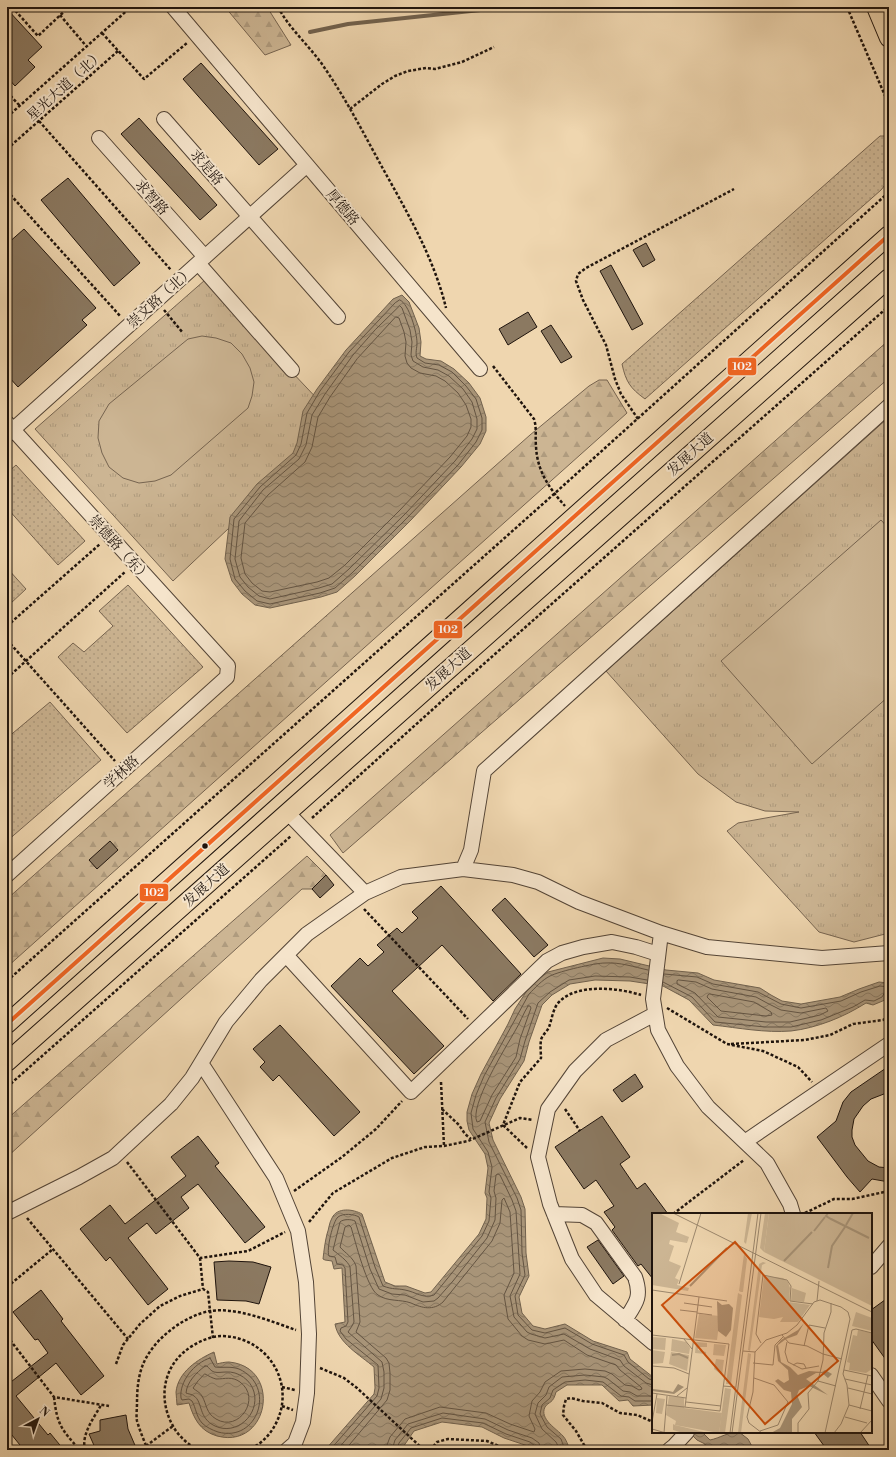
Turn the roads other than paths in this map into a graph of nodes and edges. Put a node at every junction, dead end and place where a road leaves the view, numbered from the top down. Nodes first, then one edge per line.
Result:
1 (173, 7) edge
2 (876, 7) edge
3 (889, 38) edge
4 (164, 119) dead end
5 (99, 138) dead end
6 (307, 165) junction
7 (250, 216) junction
8 (889, 235) edge
9 (201, 260) junction
10 (889, 278) edge
11 (338, 317) dead end
12 (486, 366) road end
13 (292, 370) dead end
14 (889, 406) edge
15 (9, 429) edge
16 (228, 666) joint
17 (287, 812) junction
18 (463, 869) junction
19 (7, 875) edge
20 (360, 897) junction
21 (661, 933) junction
22 (889, 953) edge
23 (658, 954) junction
24 (286, 955) junction
25 (655, 1014) junction
26 (10, 1016) edge
27 (889, 1044) edge
28 (7, 1062) edge
29 (201, 1063) junction
30 (751, 1146) junction
31 (12, 1210) edge
32 (793, 1213) edge
33 (554, 1214) junction
34 (889, 1246) edge
35 (872, 1265) edge
36 (625, 1320) junction
37 (652, 1342) edge
38 (872, 1376) edge
39 (889, 1401) edge
40 (686, 1433) edge
41 (287, 1450) edge
42 (669, 1450) edge

1 - 6 lane, 厚德路
2 - 3 main road
4 - 7 lane, 求是路
5 - 9 lane, 求智路
6 - 7 lane, 崇文路（北）
6 - 12 lane, 厚德路
7 - 9 lane, 崇文路（北）
7 - 11 lane, 求是路
8 - 26 main road, 发展大道
9 - 13 lane, 求智路
9 - 15 lane, 崇文路（北）
10 - 17 main road, 发展大道
14 - 18 lane
15 - 16 lane, 崇德路（东）
16 - 19 lane, 学林路
17 - 20 lane
17 - 28 main road, 发展大道
18 - 20 lane
18 - 21 lane
20 - 24 lane
21 - 22 lane
21 - 23 lane
23 - 24 lane
23 - 25 lane
24 - 29 lane
25 - 30 lane
25 - 33 lane
27 - 30 lane
29 - 31 lane
29 - 41 lane
30 - 32 lane
33 - 36 lane
33 - 36 lane
34 - 35 lane
36 - 37 lane
38 - 39 lane
40 - 42 lane

